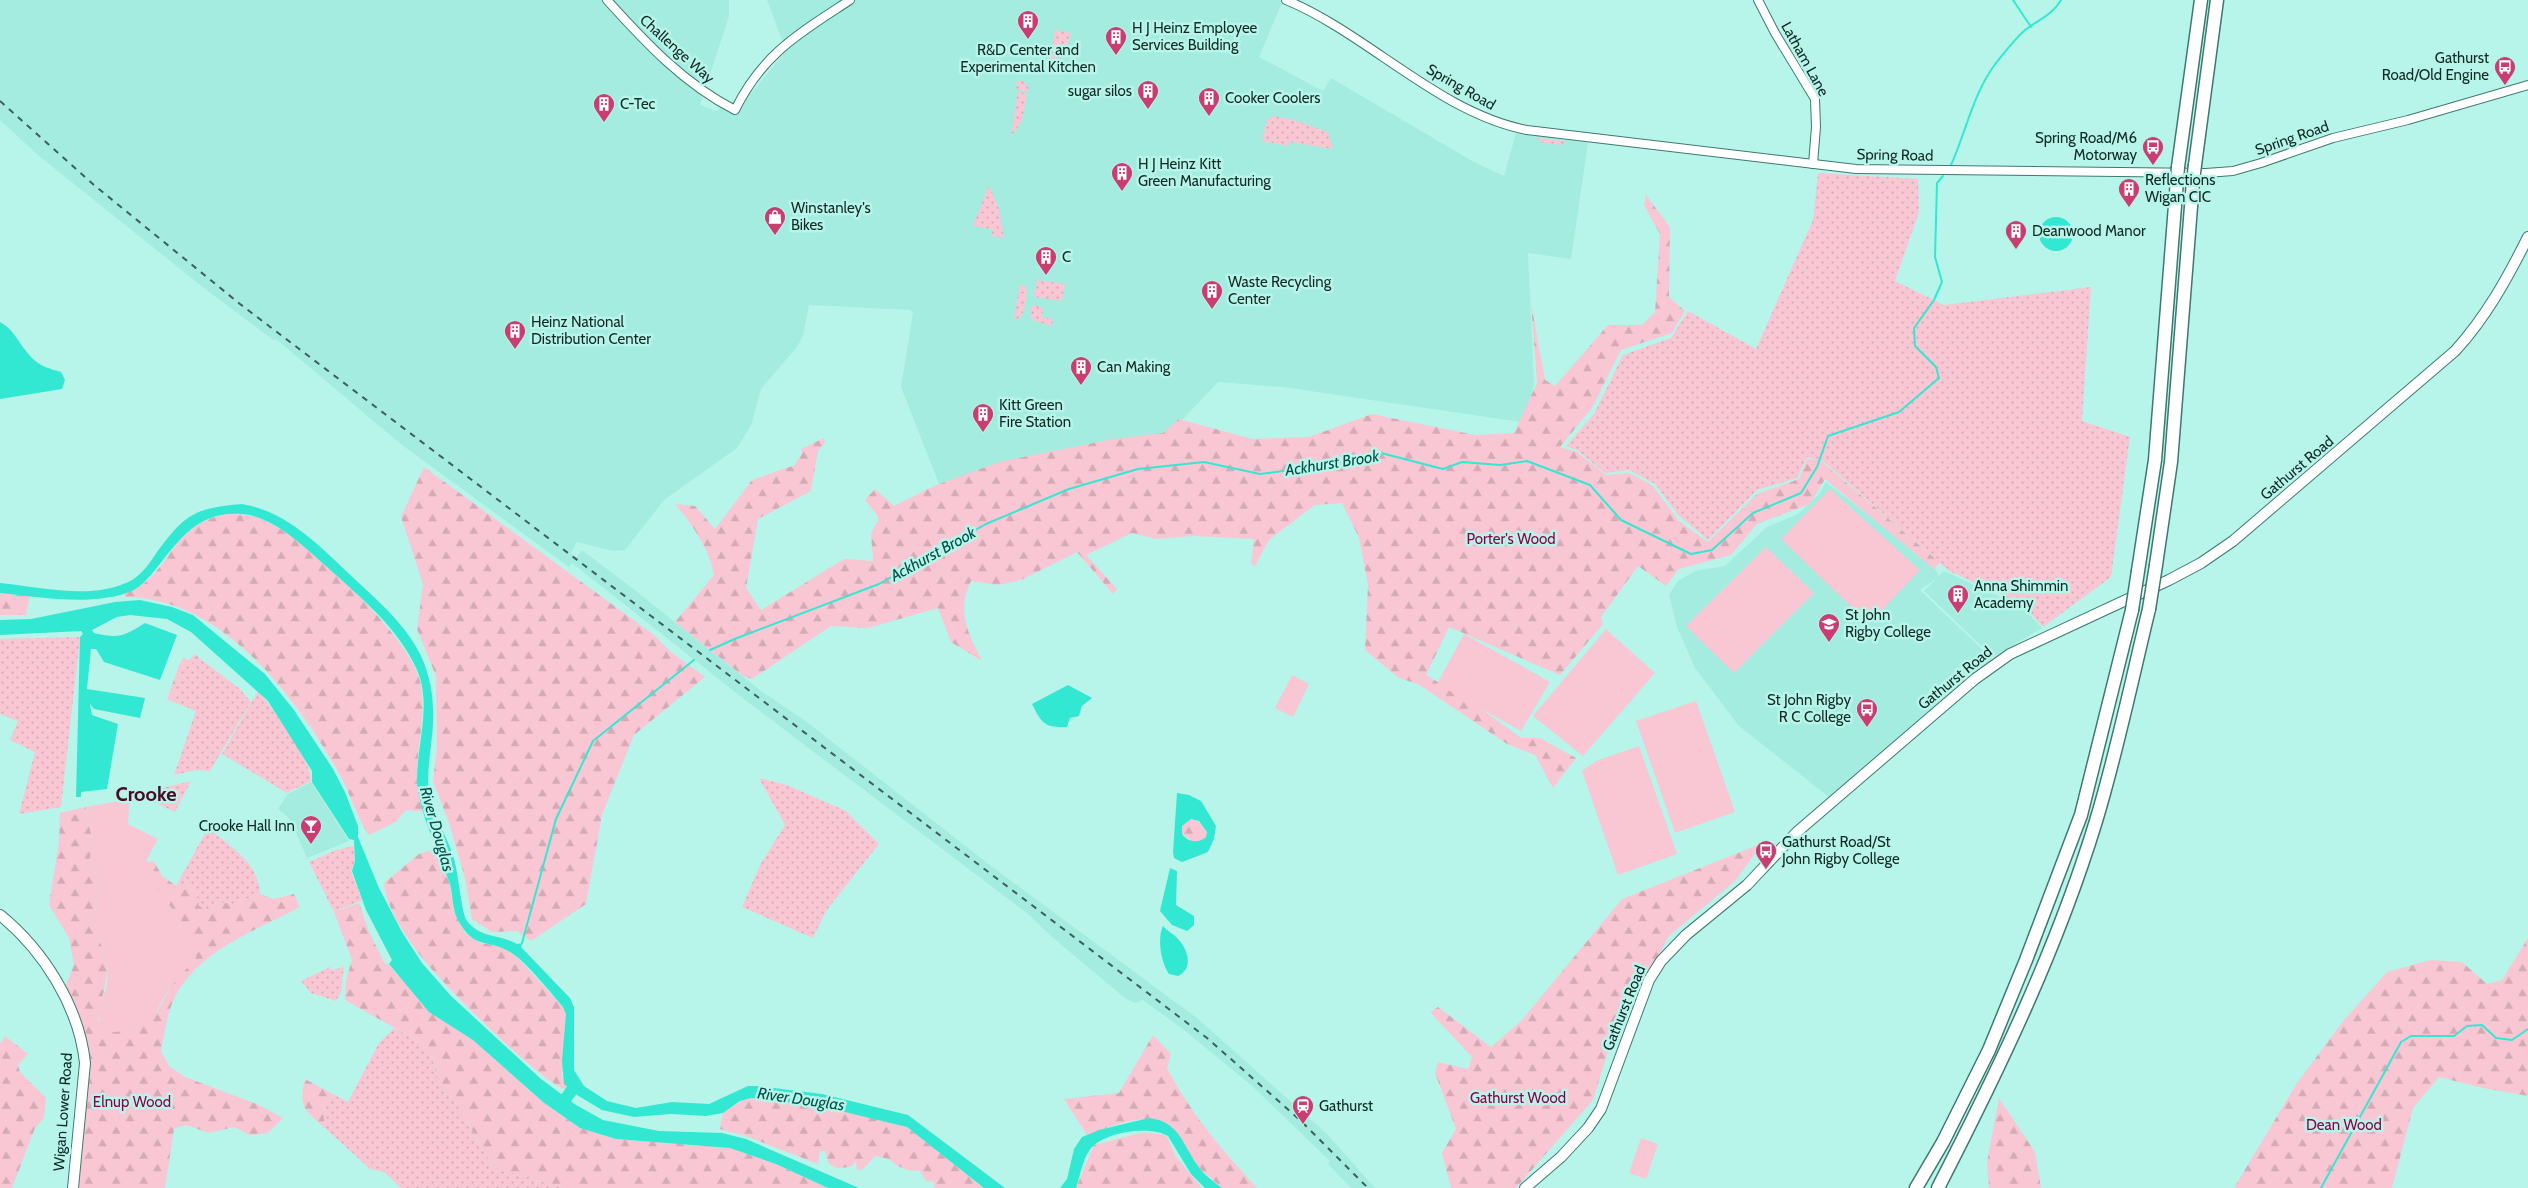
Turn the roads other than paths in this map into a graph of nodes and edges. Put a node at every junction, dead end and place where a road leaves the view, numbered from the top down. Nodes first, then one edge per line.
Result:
1 (607, 0) edge
2 (850, 0) edge
3 (1286, 0) edge
4 (1758, 0) edge
5 (2201, 0) edge
6 (2217, 0) edge
7 (2528, 85) edge
8 (1813, 164) junction
9 (2528, 237) edge
10 (0, 915) edge
11 (73, 1188) edge
12 (1525, 1188) edge
13 (1916, 1188) edge
14 (1938, 1188) edge

1 - 2 street, Challenge Way
3 - 8 street, Spring Road
4 - 8 street, Latham Lane
5 - 13 highway, bridge
6 - 14 highway, bridge
7 - 8 street, Spring Road
9 - 12 main road, Gathurst Road
10 - 11 main road, Wigan Lower Road

